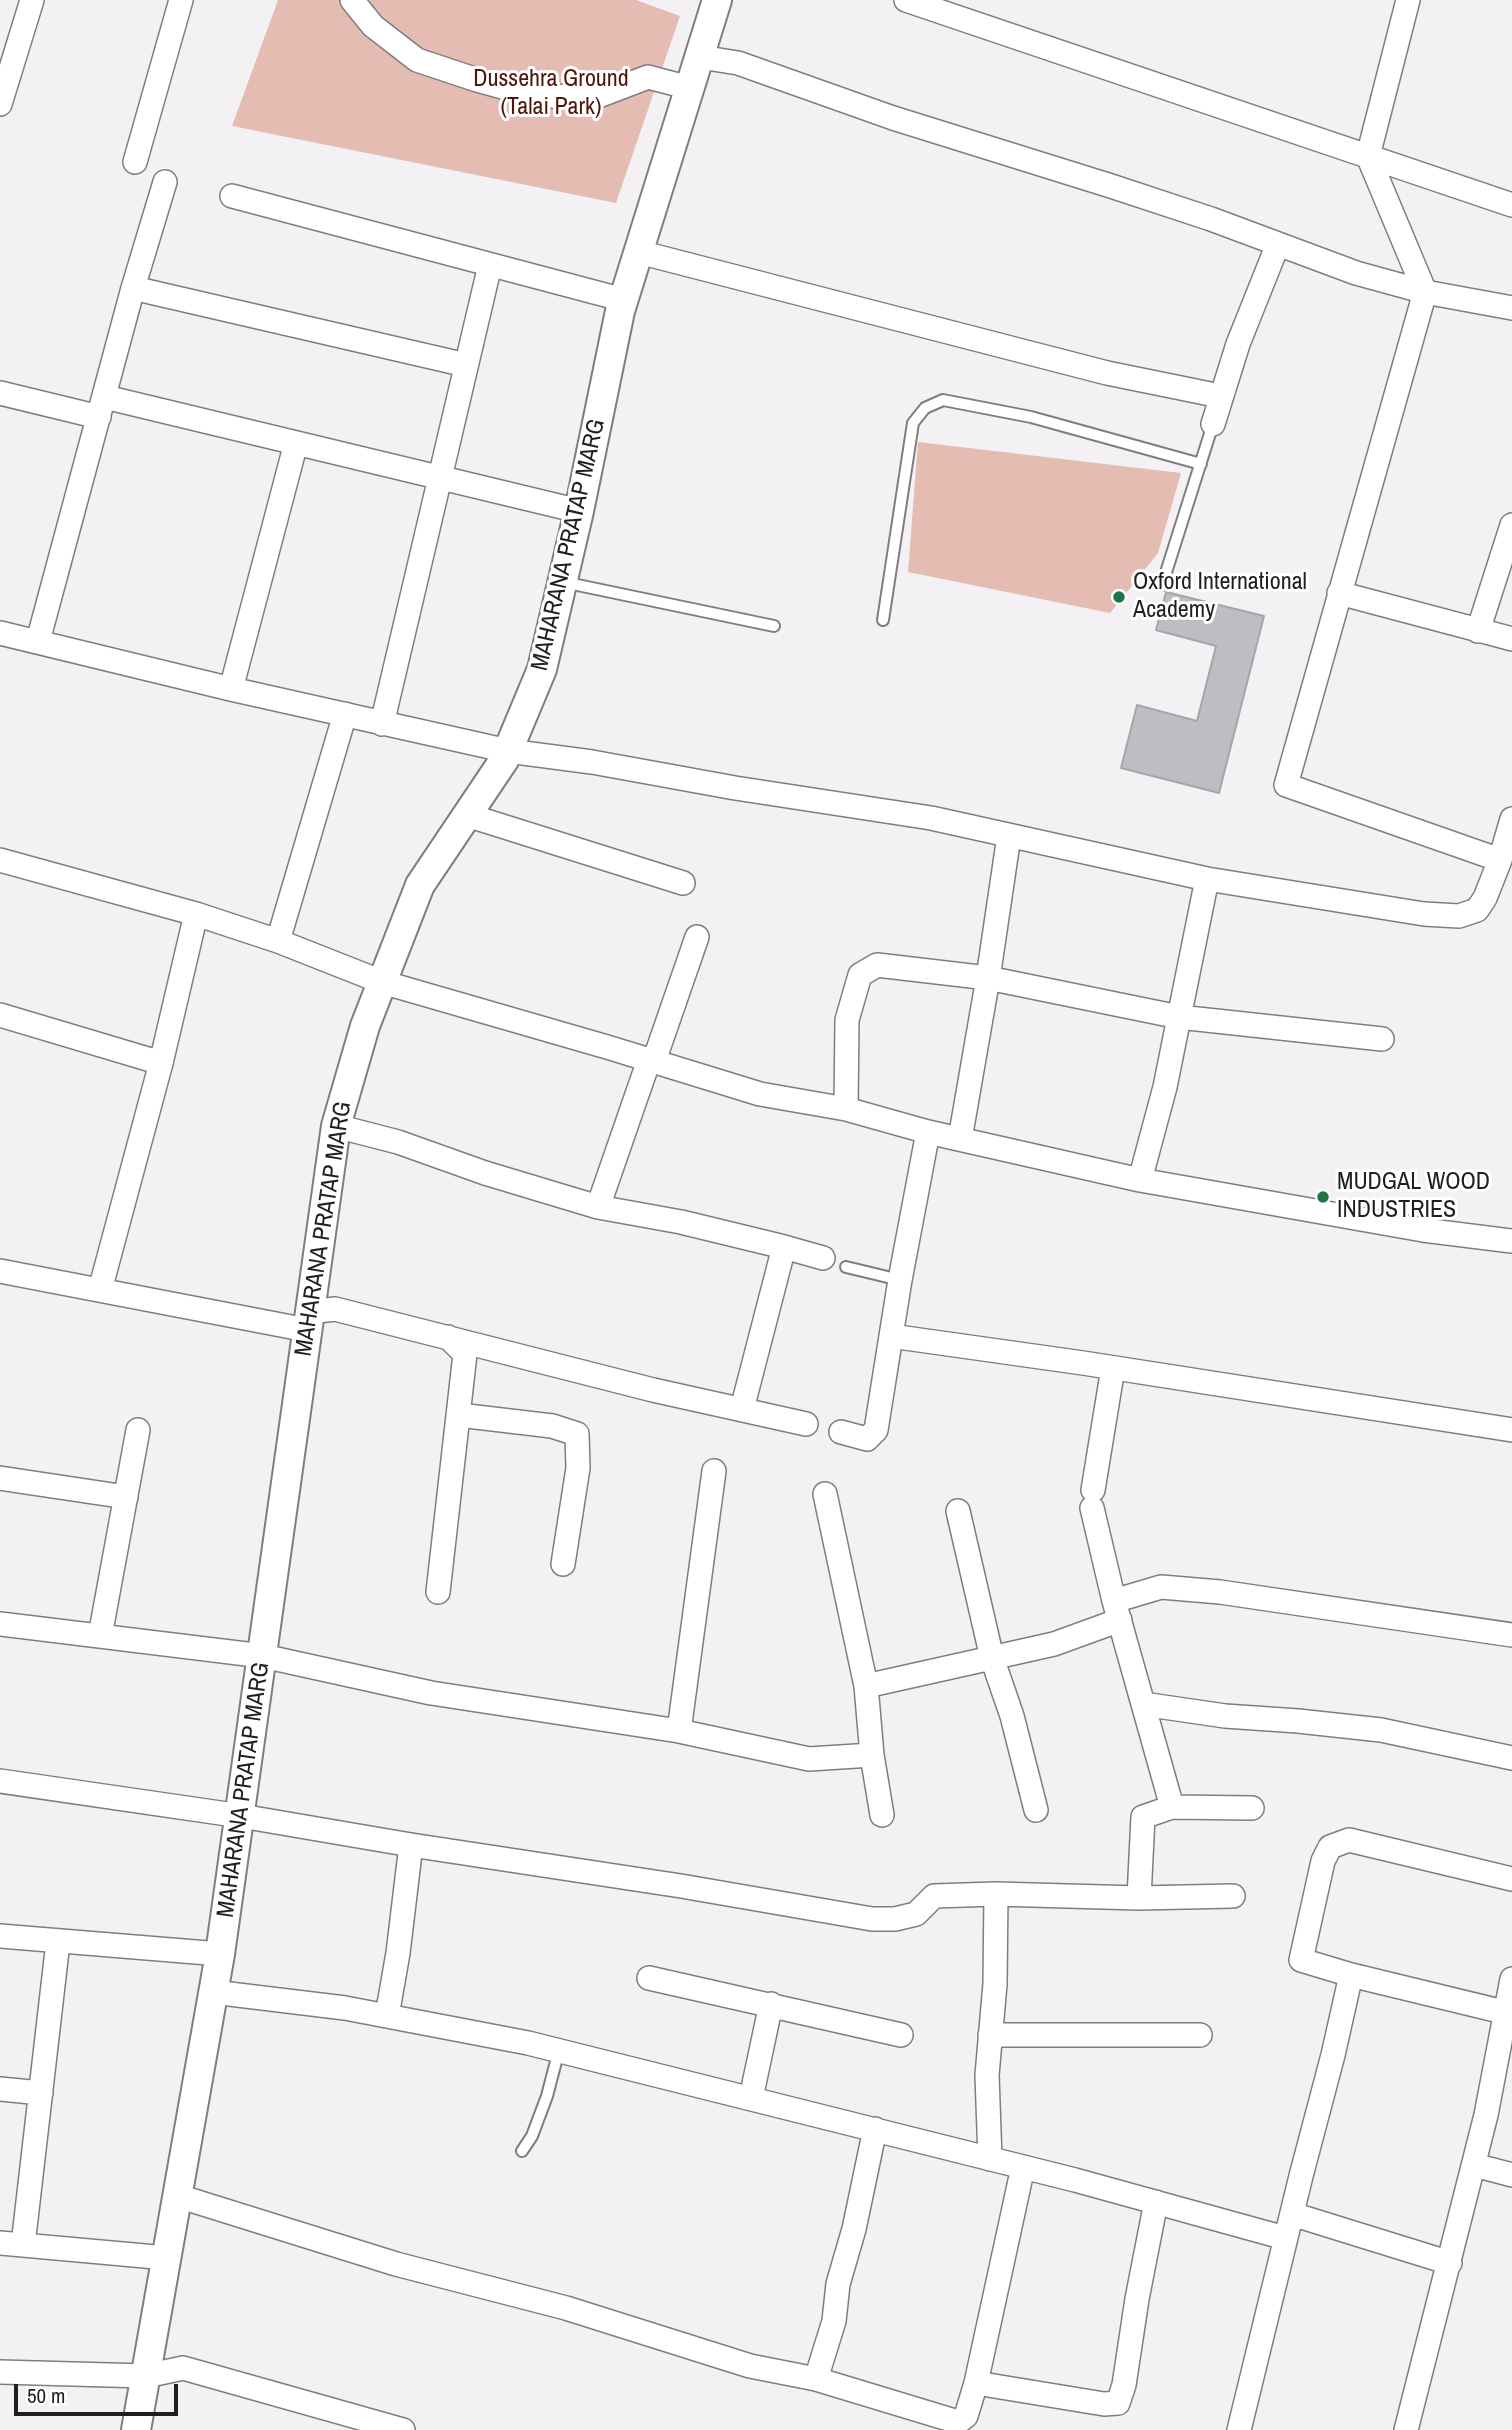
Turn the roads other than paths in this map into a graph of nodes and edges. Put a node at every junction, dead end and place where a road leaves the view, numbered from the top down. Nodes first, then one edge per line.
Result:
1 (32, 0) edge
2 (181, 0) edge
3 (352, 0) edge
4 (717, 0) edge
5 (906, 0) edge
6 (1408, 0) edge
7 (700, 57) junction
8 (690, 88) junction
9 (0, 104) edge
10 (1368, 156) junction
11 (135, 162) dead end
12 (165, 182) dead end
13 (232, 196) dead end
14 (1512, 205) edge
15 (1278, 244) junction
16 (639, 252) junction
17 (490, 265) junction
18 (133, 288) junction
19 (1425, 292) junction
20 (624, 300) junction
21 (1512, 308) edge
22 (466, 365) junction
23 (0, 393) edge
24 (1220, 397) junction
25 (102, 407) junction
26 (1213, 424) joint
27 (296, 443) junction
28 (1201, 464) junction
29 (440, 477) junction
30 (579, 511) junction
31 (1512, 525) edge
32 (563, 582) junction
33 (1162, 585) dead end
34 (1339, 593) junction
35 (883, 620) dead end
36 (774, 626) dead end
37 (1478, 631) junction
38 (0, 633) edge
39 (1512, 639) edge
40 (37, 642) junction
41 (231, 689) junction
42 (345, 714) junction
43 (382, 724) junction
44 (508, 751) junction
45 (467, 815) junction
46 (1512, 819) edge
47 (1009, 836) junction
48 (0, 860) edge
49 (1500, 860) junction
50 (1207, 879) junction
51 (683, 883) dead end
52 (196, 914) junction
53 (697, 937) dead end
54 (278, 941) junction
55 (988, 978) junction
56 (382, 982) junction
57 (0, 1015) edge
58 (1179, 1017) junction
59 (1382, 1039) dead end
60 (651, 1061) junction
61 (161, 1063) junction
62 (846, 1109) junction
63 (336, 1126) junction
64 (928, 1132) junction
65 (960, 1139) junction
66 (1140, 1180) junction
67 (597, 1207) junction
68 (1512, 1241) edge
69 (784, 1247) junction
70 (823, 1258) dead end
71 (846, 1267) dead end
72 (0, 1271) edge
73 (900, 1280) junction
74 (100, 1290) junction
75 (308, 1321) junction
76 (891, 1336) junction
77 (448, 1337) junction
78 (1113, 1368) junction
79 (743, 1409) junction
80 (459, 1415) junction
81 (806, 1424) dead end
82 (138, 1430) dead end
83 (1512, 1430) edge
84 (841, 1432) dead end
85 (714, 1471) dead end
86 (0, 1478) edge
87 (825, 1494) dead end
88 (126, 1497) junction
89 (958, 1511) dead end
90 (564, 1564) dead end
91 (438, 1592) dead end
92 (1117, 1611) junction
93 (0, 1624) edge
94 (1512, 1635) edge
95 (100, 1636) junction
96 (263, 1656) junction
97 (992, 1658) junction
98 (866, 1686) junction
99 (1143, 1704) junction
100 (679, 1731) junction
101 (872, 1755) junction
102 (1512, 1758) edge
103 (0, 1781) edge
104 (1172, 1807) junction
105 (1252, 1808) dead end
106 (1036, 1810) dead end
107 (882, 1815) dead end
108 (241, 1816) junction
109 (411, 1845) junction
110 (1512, 1880) edge
111 (996, 1894) junction
112 (1234, 1896) dead end
113 (1139, 1898) junction
114 (0, 1936) edge
115 (58, 1942) junction
116 (220, 1954) junction
117 (1350, 1975) junction
118 (649, 1978) dead end
119 (1512, 1979) edge
120 (213, 1992) junction
121 (771, 2004) junction
122 (1509, 2014) edge
123 (387, 2016) junction
124 (901, 2035) dead end
125 (990, 2035) junction
126 (1200, 2035) dead end
127 (559, 2050) junction
128 (0, 2089) edge
129 (41, 2094) junction
130 (751, 2098) junction
131 (875, 2129) junction
132 (522, 2151) dead end
133 (990, 2159) junction
134 (1474, 2165) junction
135 (1023, 2167) junction
136 (1512, 2175) edge
137 (178, 2196) junction
138 (1156, 2202) junction
139 (1292, 2214) junction
140 (1285, 2238) junction
141 (11, 2244) edge
142 (167, 2259) junction
143 (1450, 2263) junction
144 (0, 2372) edge
145 (146, 2376) junction
146 (816, 2379) junction
147 (976, 2383) junction
148 (1412, 2426) edge
149 (135, 2430) edge
150 (403, 2430) edge
151 (1239, 2430) edge

1 - 9 street
2 - 11 street
3 - 8 street
4 - 7 street, MAHARANA PRATAP MARG
5 - 10 street
6 - 10 street
7 - 8 street, MAHARANA PRATAP MARG
7 - 15 street
8 - 16 street, MAHARANA PRATAP MARG
10 - 14 street
10 - 19 street
12 - 18 street
13 - 17 street
15 - 19 street
15 - 24 street
16 - 20 street, MAHARANA PRATAP MARG
16 - 24 street
17 - 20 street
17 - 22 street
18 - 22 street
18 - 25 street
19 - 21 street
19 - 34 street
20 - 30 street, MAHARANA PRATAP MARG
22 - 29 street
23 - 25 street
24 - 26 street
25 - 27 street
25 - 40 street
26 - 28 lane
27 - 29 street
27 - 41 street
28 - 33 lane
28 - 35 lane
29 - 30 street
29 - 43 street
30 - 32 street, MAHARANA PRATAP MARG
31 - 37 street
32 - 36 lane
32 - 44 street, MAHARANA PRATAP MARG
34 - 37 street
34 - 49 street
37 - 39 street
38 - 40 street
40 - 41 street
41 - 42 street
42 - 43 street
42 - 54 street
43 - 44 street
44 - 45 street, MAHARANA PRATAP MARG
44 - 47 street
45 - 51 street
45 - 56 street, MAHARANA PRATAP MARG
46 - 49 street
47 - 50 street
47 - 55 street
48 - 52 street
49 - 50 street
50 - 58 street
52 - 54 street
52 - 61 street
53 - 60 street
54 - 56 street
55 - 58 street
55 - 62 street
55 - 65 street
56 - 60 street
56 - 63 street, MAHARANA PRATAP MARG
57 - 61 street
58 - 59 street
58 - 66 street
60 - 62 street
60 - 67 street
61 - 74 street
62 - 64 street
63 - 67 street
63 - 75 street, MAHARANA PRATAP MARG
64 - 65 street
64 - 73 street
65 - 66 street
66 - 68 street
67 - 69 street
69 - 70 street
69 - 79 street
71 - 73 lane
72 - 74 street
73 - 76 street
74 - 75 street
75 - 77 street
75 - 96 street, MAHARANA PRATAP MARG
76 - 78 street
76 - 84 street
77 - 79 street
77 - 80 street
78 - 83 street
78 - 92 street
79 - 81 street
80 - 90 street
80 - 91 street
82 - 88 street
85 - 100 street
86 - 88 street
87 - 98 street
88 - 95 street
89 - 97 street
92 - 94 street
92 - 97 street
92 - 99 street
93 - 95 street
95 - 96 street
96 - 100 street
96 - 108 street, MAHARANA PRATAP MARG
97 - 98 street
97 - 106 street
98 - 101 street
99 - 102 street
99 - 104 street
100 - 101 street
101 - 107 street
103 - 108 street
104 - 105 street
104 - 113 street
108 - 109 street
108 - 116 street, MAHARANA PRATAP MARG
109 - 111 street
109 - 123 street
110 - 117 street
111 - 113 street
111 - 125 street
112 - 113 street
114 - 115 street
115 - 116 street
115 - 129 street
116 - 120 street, MAHARANA PRATAP MARG
117 - 122 street
117 - 139 street
118 - 121 street
119 - 122 street
120 - 123 street
120 - 137 street, MAHARANA PRATAP MARG
121 - 124 street
121 - 130 street
122 - 134 street
123 - 127 street
125 - 126 street
125 - 133 street
127 - 130 street
127 - 132 lane
128 - 129 street
129 - 141 street
130 - 131 street
131 - 133 street
131 - 146 street
133 - 135 street
134 - 136 street
134 - 143 street
135 - 138 street
135 - 147 street
137 - 142 street, MAHARANA PRATAP MARG
137 - 146 street
138 - 140 street
138 - 147 street
139 - 140 street
139 - 143 street
140 - 151 street
141 - 142 street
142 - 145 street, MAHARANA PRATAP MARG
143 - 148 street
144 - 145 street
145 - 149 street, MAHARANA PRATAP MARG
145 - 150 street
146 - 147 street

